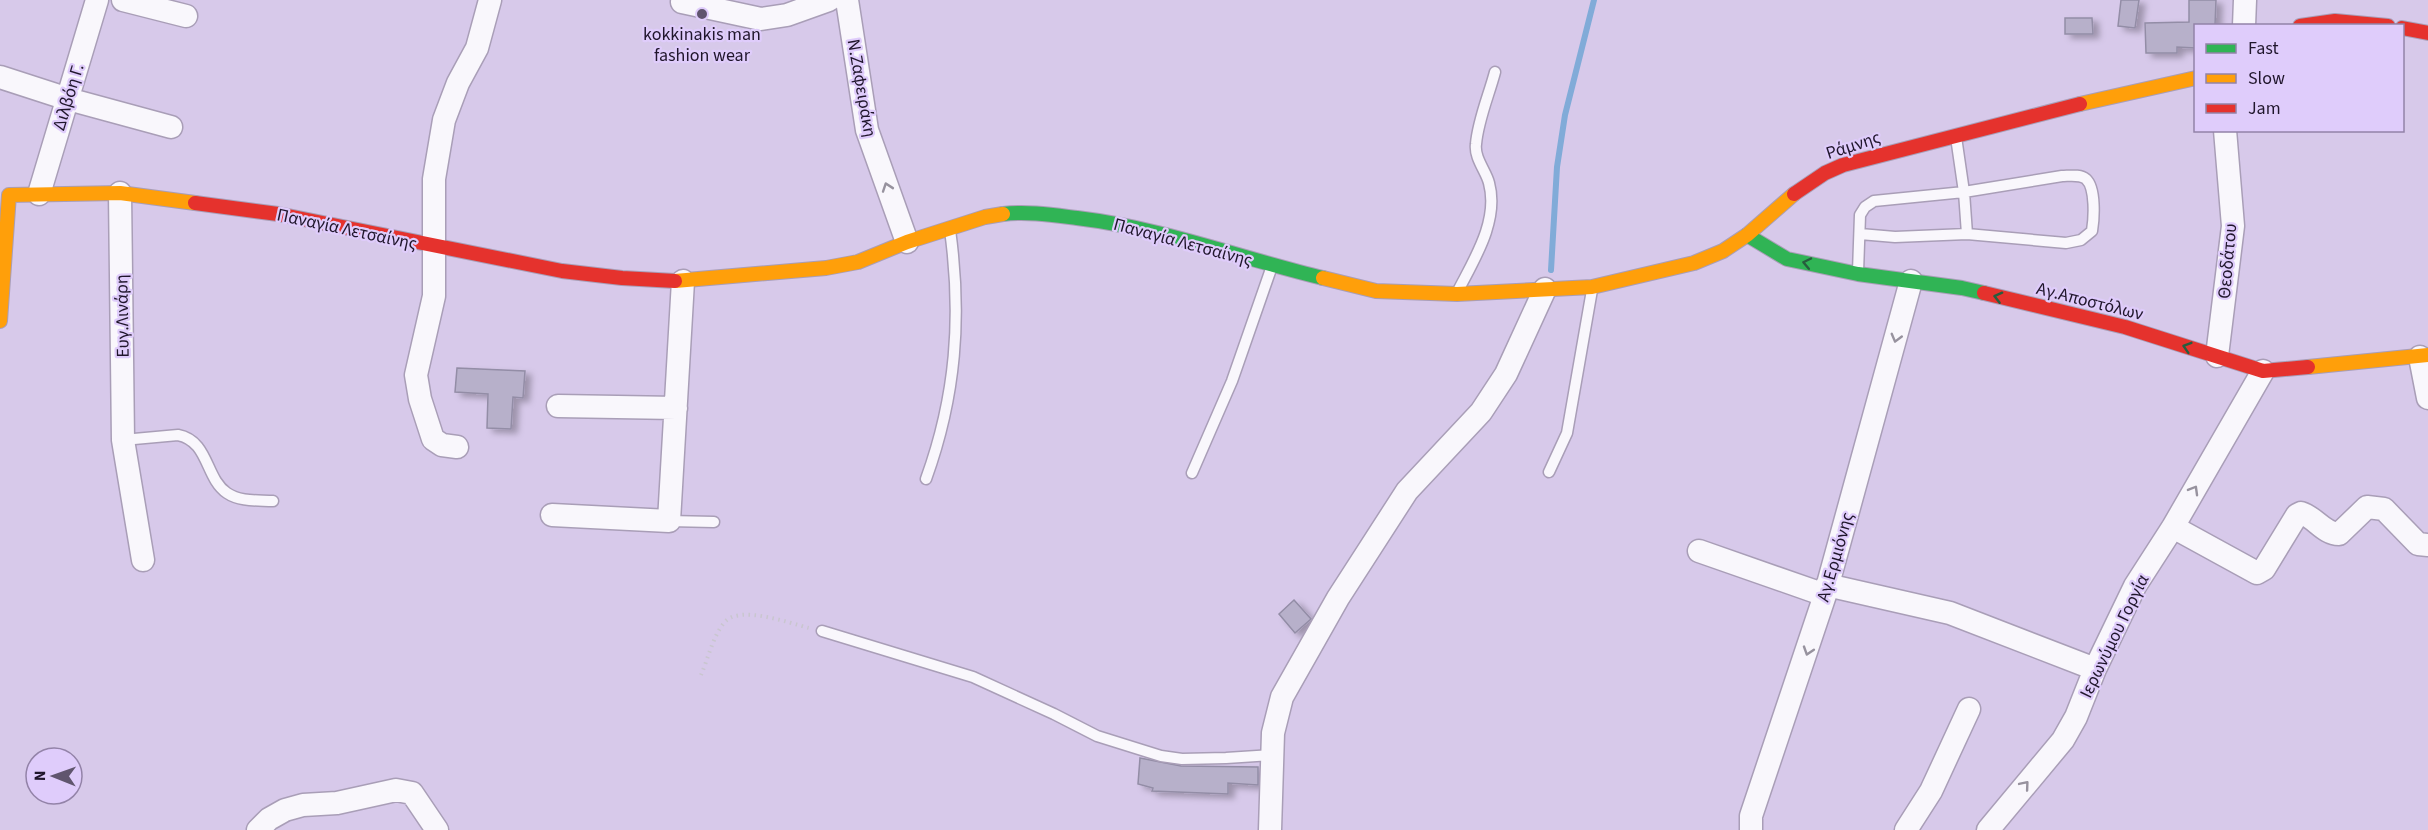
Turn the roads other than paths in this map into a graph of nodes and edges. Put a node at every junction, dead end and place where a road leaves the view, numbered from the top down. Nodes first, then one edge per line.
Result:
1 (98, 0) edge
2 (123, 0) edge
3 (489, 0) edge
4 (829, 0) edge
5 (847, 0) edge
6 (2245, 0) edge
7 (682, 3) dead end
8 (186, 16) dead end
9 (2244, 24) edge
10 (2314, 24) edge
11 (2367, 24) edge
12 (2404, 28) edge
13 (2428, 33) edge
14 (1495, 72) dead end
15 (0, 77) edge
16 (2194, 78) edge
17 (68, 99) junction
18 (171, 127) dead end
19 (2225, 132) edge
20 (1956, 136) junction
21 (1964, 192) junction
22 (120, 193) junction
23 (39, 194) junction
24 (4, 195) edge
25 (950, 226) junction
26 (1860, 234) junction
27 (1967, 234) junction
28 (1747, 236) junction
29 (907, 242) junction
30 (435, 247) junction
31 (1272, 266) junction
32 (1858, 273) junction
33 (683, 281) junction
34 (1911, 281) junction
35 (1592, 287) junction
36 (1545, 290) junction
37 (1457, 294) junction
38 (0, 321) edge
39 (2217, 356) junction
40 (2424, 356) edge
41 (2263, 370) junction
42 (2428, 398) edge
43 (558, 406) dead end
44 (676, 408) junction
45 (123, 440) junction
46 (457, 447) dead end
47 (1549, 472) dead end
48 (1192, 473) dead end
49 (926, 479) dead end
50 (273, 501) dead end
51 (552, 515) dead end
52 (669, 521) junction
53 (714, 522) dead end
54 (2173, 527) junction
55 (2428, 545) edge
56 (1699, 551) dead end
57 (143, 560) dead end
58 (1826, 590) junction
59 (822, 631) road end
60 (2095, 669) junction
61 (1969, 709) dead end
62 (1274, 754) junction
63 (258, 830) edge
64 (437, 830) edge
65 (1270, 830) edge
66 (1751, 830) edge
67 (1906, 830) edge
68 (1988, 830) edge

1 - 17 street, Διλβόη Γ.
2 - 8 street
3 - 30 street
4 - 7 street
29 -> 5 street, Ν.Ζαφειράκη
6 - 9 street
10 - 11 main road
12 - 13 main road
14 - 37 lane
15 - 17 street
16 - 20 main road, Ράμνης
17 - 18 street
17 - 23 street, Διλβόη Γ.
19 - 39 street, Θεοδάτου
20 - 21 lane
20 - 28 main road, Ράμνης
21 - 26 lane
21 - 27 lane
21 - 27 lane
22 - 23 main road, Παναγία Λετσαίνης
22 - 30 main road, Παναγία Λετσαίνης
22 - 45 street, Ευγ.Λινάρη
23 - 24 main road, Παναγία Λετσαίνης
24 - 38 main road
25 - 29 main road, Παναγία Λετσαίνης
25 - 31 main road, Παναγία Λετσαίνης
25 - 49 lane
26 - 27 lane
26 - 32 lane
32 -> 28 main road, Αγ.Αποστόλων
28 - 35 main road, Ράμνης
29 - 33 main road, Παναγία Λετσαίνης
30 - 33 main road, Παναγία Λετσαίνης
30 - 46 street
31 - 37 main road, Παναγία Λετσαίνης
31 - 48 lane
32 - 34 main road, Αγ.Αποστόλων
33 - 44 street
39 -> 34 main road, Αγ.Αποστόλων
34 -> 58 street, Αγ.Ερμιόνης
35 - 36 main road, Ράμνης
35 - 47 lane
36 - 37 main road, Παναγία Λετσαίνης
36 - 62 street
39 - 41 main road, Αγ.Αποστόλων
40 - 41 main road, Αγ.Αποστόλων
40 - 42 street
54 -> 41 street, Ιερωνύμου Γοργία
43 - 44 street
44 - 52 street
45 - 50 lane
45 - 57 street, Ευγ.Λινάρη
51 - 52 street
52 - 53 lane
54 - 55 street
54 - 60 street, Ιερωνύμου Γοργία
56 - 58 street
58 - 60 street
58 -> 66 street, Αγ.Ερμιόνης
59 - 62 lane
68 -> 60 street, Ιερωνύμου Γοργία
61 - 67 street
62 - 65 street
63 - 64 street

